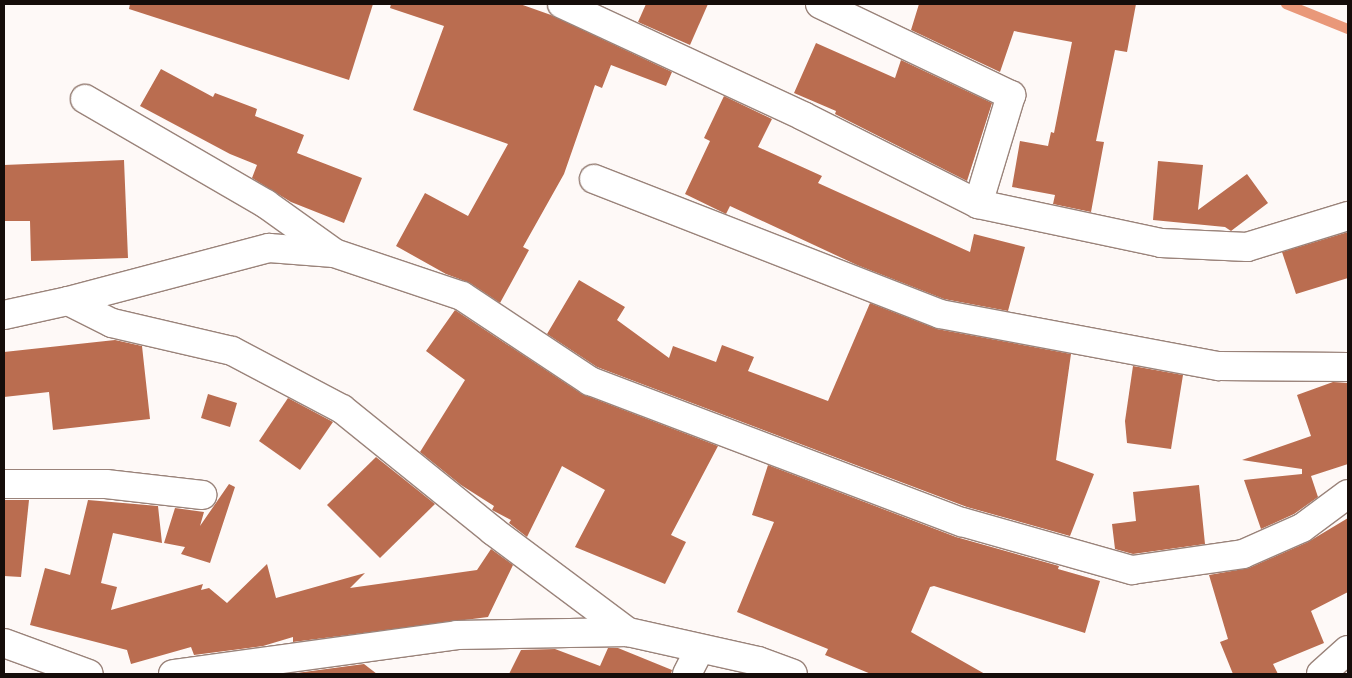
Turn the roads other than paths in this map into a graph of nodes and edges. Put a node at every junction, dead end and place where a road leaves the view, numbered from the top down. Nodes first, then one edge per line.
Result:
1 (562, 4) edge
2 (820, 4) edge
3 (85, 99) dead end
4 (594, 179) dead end
5 (978, 204) junction
6 (1348, 216) edge
7 (334, 253) junction
8 (68, 301) junction
9 (4, 315) edge
10 (1348, 367) edge
11 (4, 484) edge
12 (202, 494) dead end
13 (1348, 494) edge
14 (628, 632) junction
15 (4, 643) edge
16 (700, 649) junction
17 (1348, 650) edge
18 (89, 674) edge
19 (173, 674) edge
20 (688, 674) edge
21 (793, 674) edge
22 (1321, 674) edge

1 - 5 street
2 - 5 street
3 - 7 street
4 - 10 street
5 - 6 street
7 - 8 street
7 - 13 street
8 - 9 street
8 - 14 street
11 - 12 street
14 - 16 street
14 - 19 street
15 - 18 street
16 - 20 street
16 - 21 street
17 - 22 street

